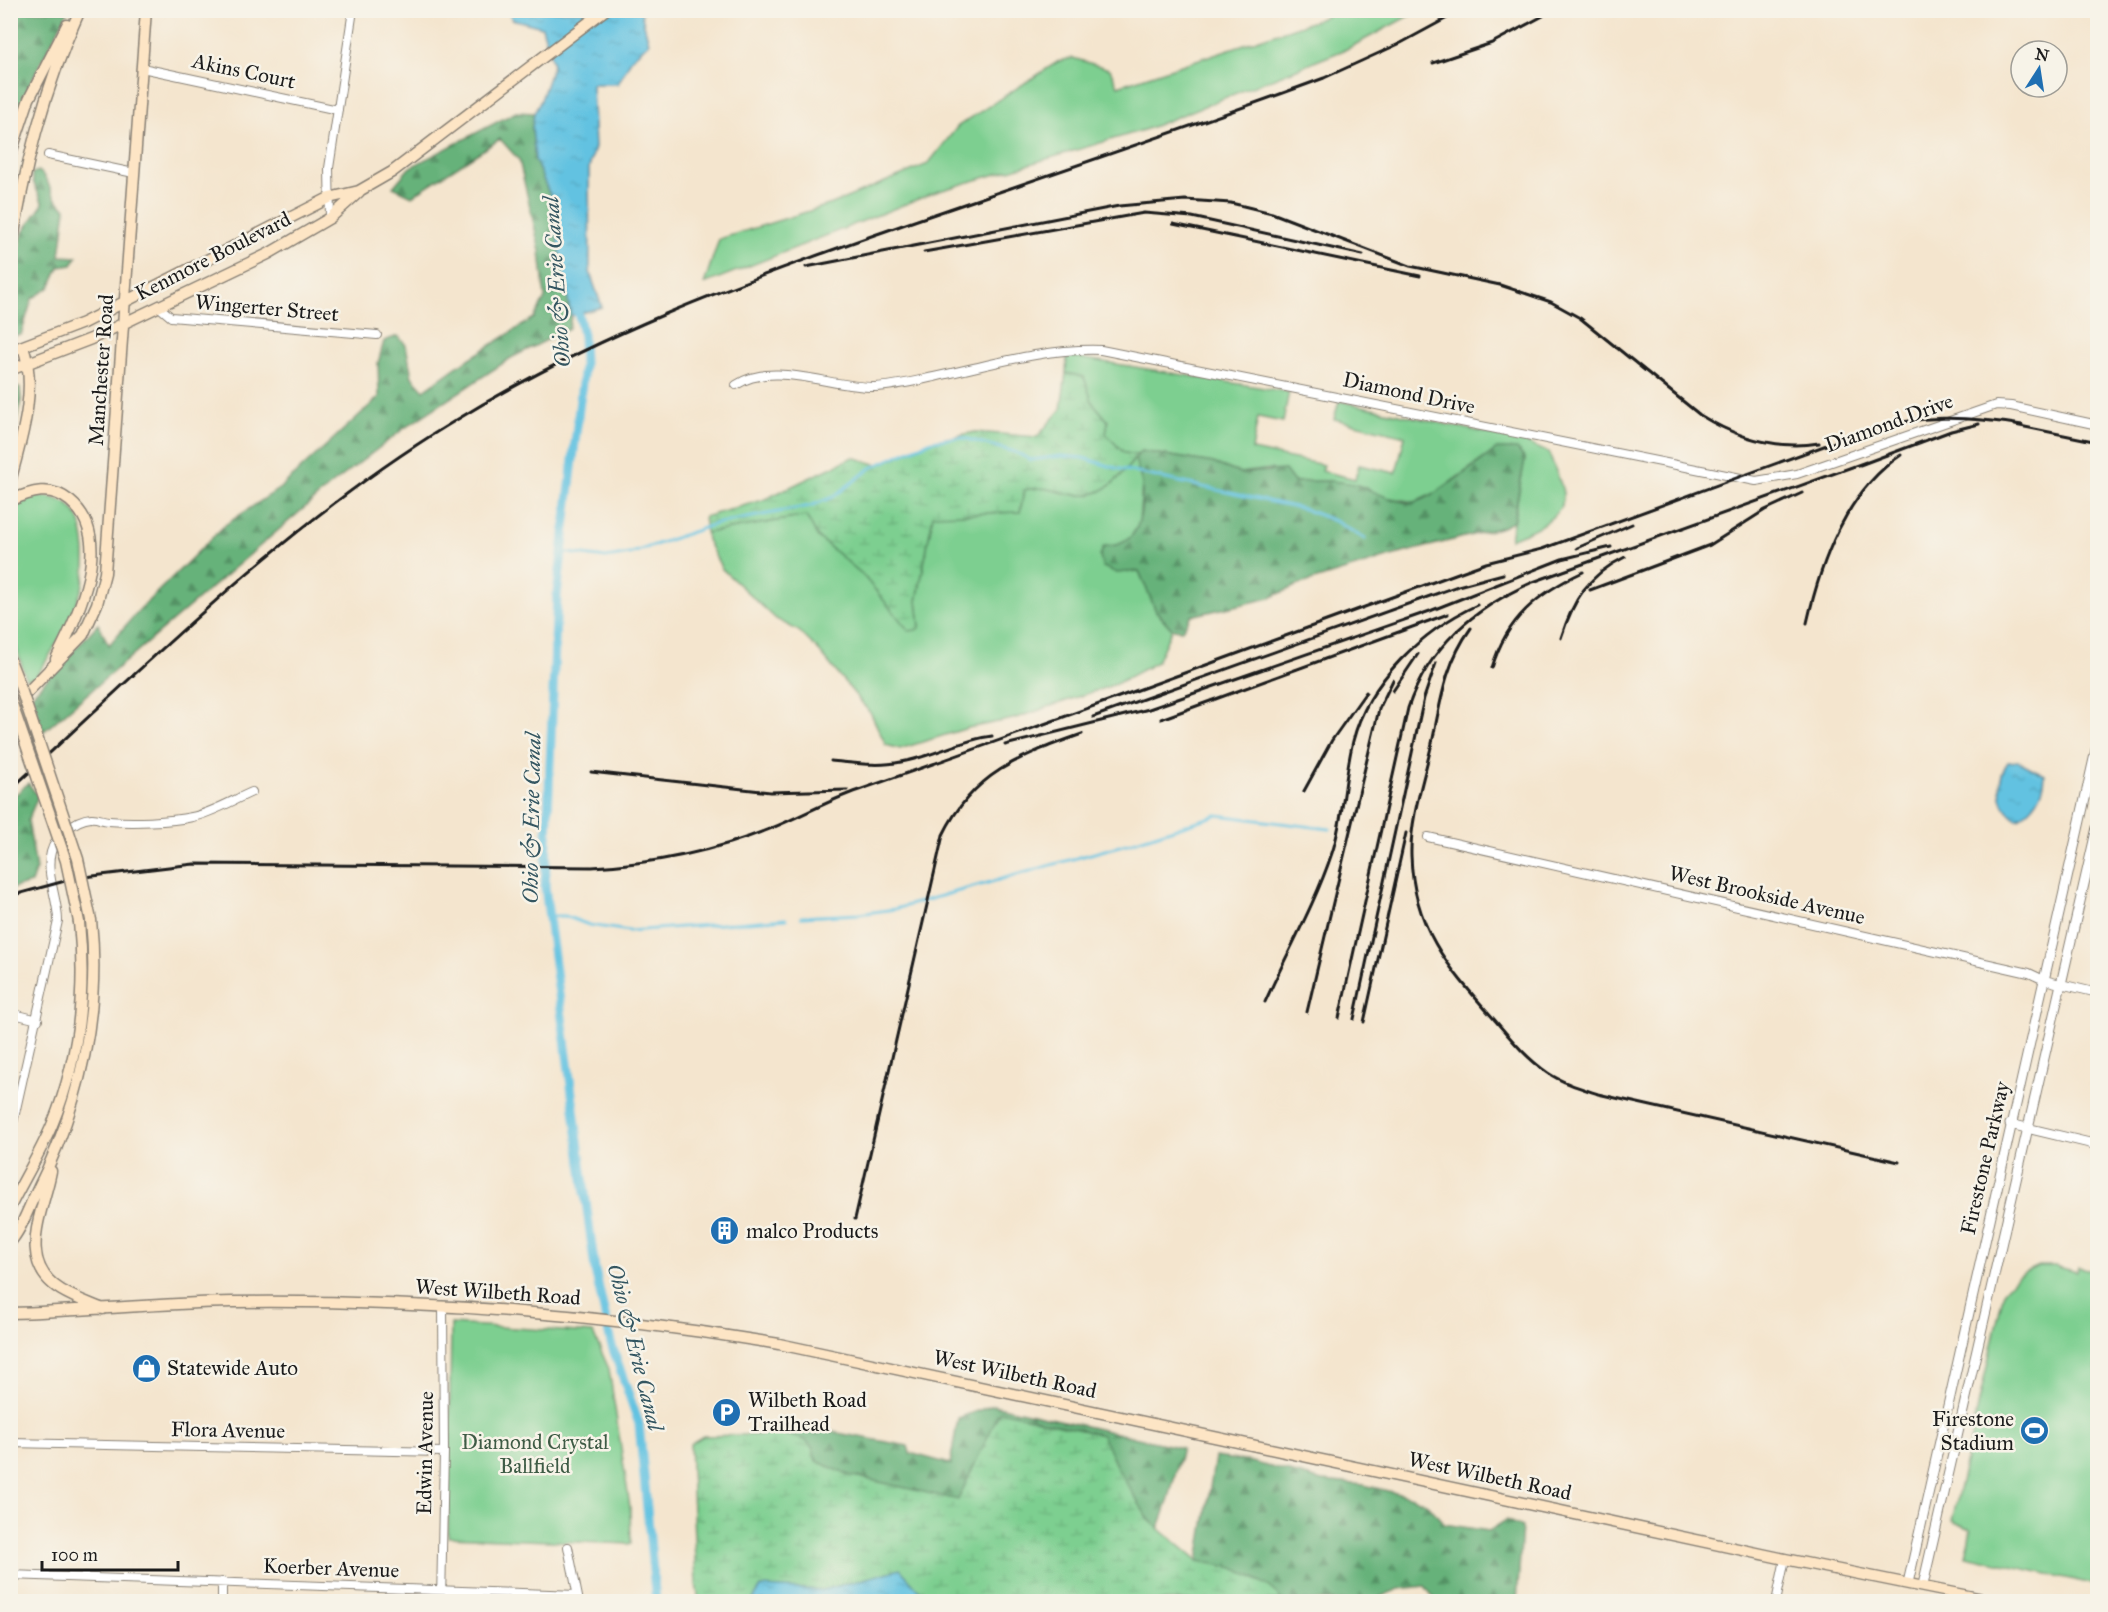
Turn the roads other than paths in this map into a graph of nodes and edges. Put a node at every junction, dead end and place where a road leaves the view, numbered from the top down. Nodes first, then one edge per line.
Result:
1 (79, 10) edge
2 (146, 10) edge
3 (353, 10) edge
4 (468, 10) edge
5 (605, 10) edge
6 (482, 12) edge
7 (142, 68) junction
8 (338, 110) junction
9 (11, 150) edge
10 (48, 155) dead end
11 (134, 173) junction
12 (359, 191) junction
13 (329, 198) junction
14 (330, 218) junction
15 (10, 259) edge
16 (124, 301) junction
17 (158, 306) junction
18 (123, 324) junction
19 (377, 335) dead end
20 (23, 347) junction
21 (10, 351) edge
22 (30, 365) junction
23 (10, 370) edge
24 (736, 385) dead end
25 (2097, 425) edge
26 (10, 482) edge
27 (10, 501) edge
28 (10, 660) edge
29 (51, 670) junction
30 (13, 703) edge
31 (2097, 744) edge
32 (252, 792) dead end
33 (2097, 823) edge
34 (1428, 837) dead end
35 (2044, 980) junction
36 (2061, 984) junction
37 (2097, 993) edge
38 (10, 1013) edge
39 (38, 1020) junction
40 (2010, 1124) junction
41 (2028, 1128) junction
42 (10, 1136) edge
43 (2097, 1145) edge
44 (53, 1158) junction
45 (10, 1207) edge
46 (10, 1242) edge
47 (443, 1306) junction
48 (106, 1310) junction
49 (10, 1313) edge
50 (10, 1443) edge
51 (444, 1452) junction
52 (568, 1547) dead end
53 (1785, 1559) junction
54 (10, 1575) edge
55 (222, 1582) junction
56 (1908, 1583) junction
57 (1923, 1586) junction
58 (441, 1590) junction
59 (1955, 1597) edge
60 (578, 1598) edge
61 (222, 1602) edge
62 (441, 1602) edge
63 (1776, 1602) edge
64 (1998, 1602) edge

1 - 9 main road
1 - 15 main road
2 - 7 main road, Manchester Road
3 - 8 street
4 - 6 street
5 - 12 main road, Kenmore Boulevard
7 - 8 street, Akins Court
7 - 11 main road, Manchester Road
8 - 13 street
10 - 11 street
11 - 16 main road, Manchester Road
12 - 13 main road, Kenmore Boulevard
12 - 14 main road, Kenmore Boulevard
13 - 14 street
13 - 16 main road, Kenmore Boulevard
14 - 17 main road, Kenmore Boulevard
16 - 18 main road, Manchester Road
16 - 20 main road, Kenmore Boulevard
17 - 18 main road, Kenmore Boulevard
17 - 19 street, Wingerter Street
18 - 22 main road, Kenmore Boulevard
18 - 29 main road, Manchester Road
20 - 21 main road, Kenmore Boulevard
20 - 22 main road
22 - 23 main road, Kenmore Boulevard
22 - 26 main road
24 - 25 street, Diamond Drive
27 - 29 main road
28 - 44 main road, bridge
29 - 30 main road, Manchester Road
30 - 45 main road, bridge
31 - 35 street, Firestone Parkway
32 - 39 street
33 - 36 street, Firestone Parkway
34 - 35 street, West Brookside Avenue
35 - 36 street, West Brookside Avenue
35 - 40 street, Firestone Parkway
36 - 37 street, West Brookside Avenue
36 - 41 street, Firestone Parkway
38 - 39 street
39 - 42 street
40 - 41 street
40 - 56 street, Firestone Parkway
41 - 43 street
41 - 57 street, Firestone Parkway
44 - 46 main road
44 - 48 main road
47 - 48 main road, West Wilbeth Road
47 - 51 street, Edwin Avenue
47 - 53 main road, West Wilbeth Road
48 - 49 main road, West Wilbeth Road
50 - 51 street, Flora Avenue
51 - 58 street, Edwin Avenue
52 - 60 street
53 - 56 main road, West Wilbeth Road
53 - 63 street
54 - 55 street, Koerber Avenue
55 - 58 street, Koerber Avenue
55 - 61 street
56 - 57 main road, West Wilbeth Road
57 - 59 main road, West Wilbeth Road
58 - 60 street, Koerber Avenue
58 - 62 street, Edwin Avenue
59 - 64 main road, West Wilbeth Road

